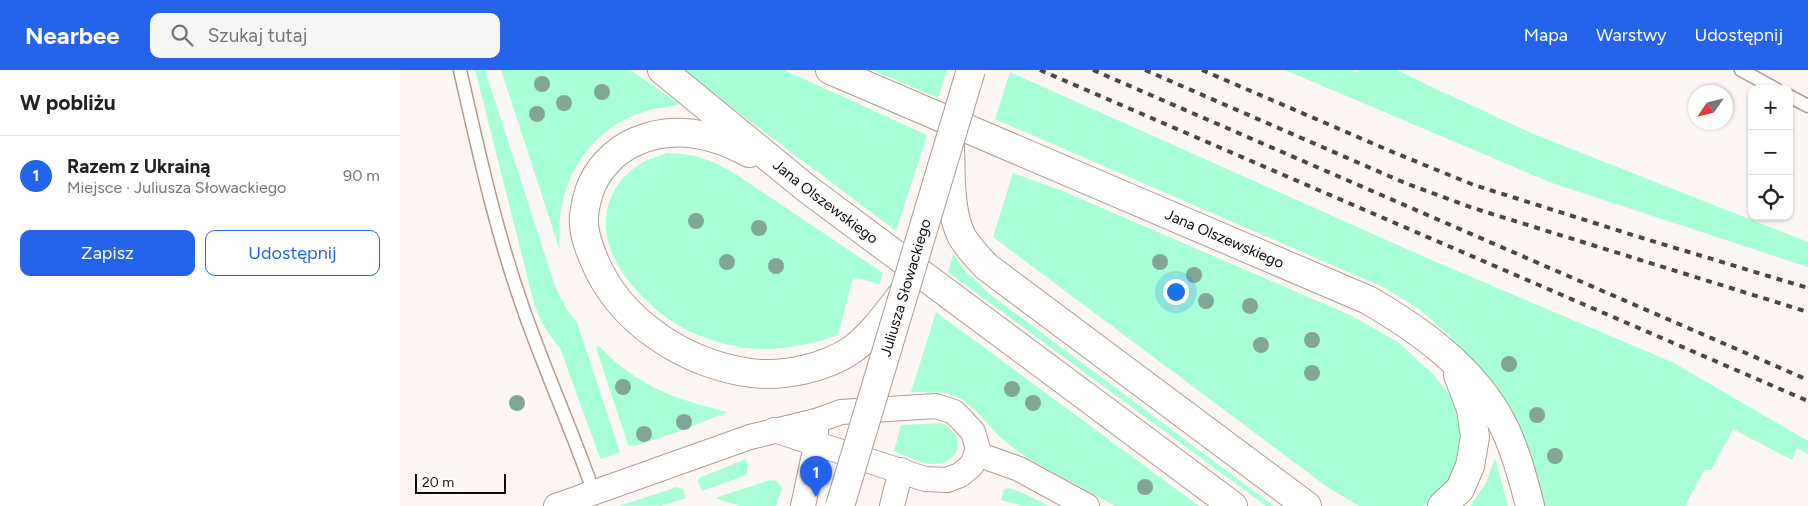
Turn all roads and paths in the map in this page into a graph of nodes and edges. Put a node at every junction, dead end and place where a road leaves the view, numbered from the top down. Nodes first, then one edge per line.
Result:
1 (460, 70) edge
2 (662, 70) edge
3 (830, 70) edge
4 (971, 70) edge
5 (1741, 70) edge
6 (1769, 85) edge
7 (1793, 98) edge
8 (1808, 106) edge
9 (950, 143) junction
10 (806, 188) junction
11 (903, 293) junction
12 (1452, 360) junction
13 (816, 421) junction
14 (774, 430) junction
15 (816, 444) junction
16 (976, 454) junction
17 (901, 470) junction
18 (594, 493) junction
19 (556, 506) edge
20 (803, 506) edge
21 (840, 506) edge
22 (892, 506) edge
23 (1087, 506) edge
24 (1234, 506) edge
25 (1307, 506) edge
26 (1442, 506) edge
27 (1530, 506) edge

1 - 18 lane
2 - 10 main road, Jana Olszewskiego
3 - 12 main road, Jana Olszewskiego
4 - 9 main road, Juliusza Słowackiego, bridge
5 - 6 lane
7 - 8 lane
9 - 11 main road, Juliusza Słowackiego, bridge
9 - 25 main road
10 - 11 main road
10 - 24 main road, Jana Olszewskiego
11 - 21 main road, Juliusza Słowackiego, bridge
12 - 26 main road
12 - 27 main road, Jana Olszewskiego
13 - 14 street
13 - 15 street
13 - 16 street
14 - 15 street
14 - 18 street
15 - 17 street
15 - 20 street
16 - 17 street
16 - 23 street
17 - 22 street
18 - 19 street

